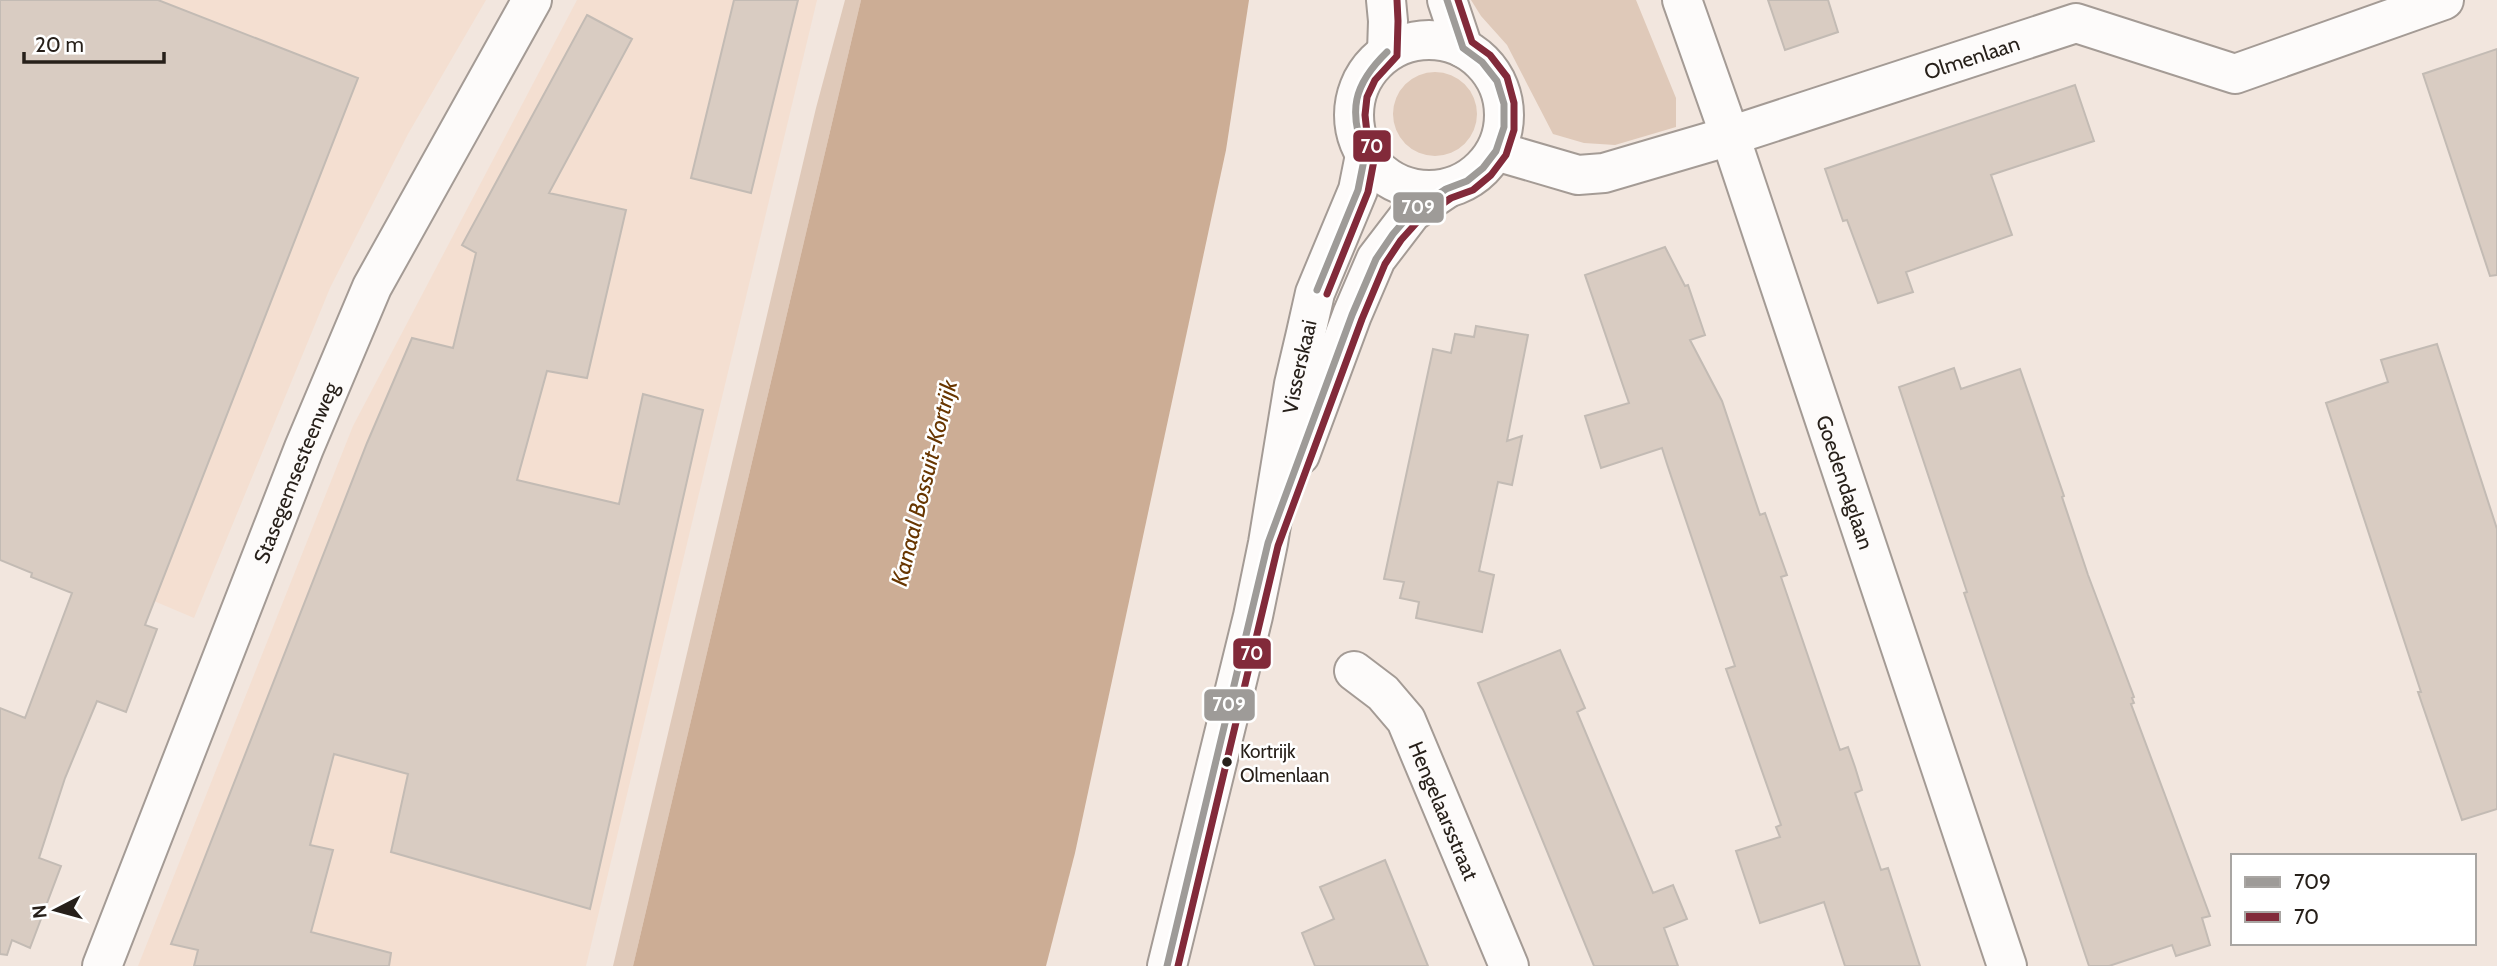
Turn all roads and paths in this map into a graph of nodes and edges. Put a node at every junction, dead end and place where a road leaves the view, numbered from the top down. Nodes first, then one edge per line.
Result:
1 (532, 0) edge
2 (1386, 0) edge
3 (1447, 0) edge
4 (1682, 0) edge
5 (2444, 0) edge
6 (1463, 48) junction
7 (1387, 52) junction
8 (1730, 136) junction
9 (1496, 150) junction
10 (1365, 155) junction
11 (1447, 189) junction
12 (1268, 543) junction
13 (1354, 671) dead end
14 (102, 966) edge
15 (1167, 966) edge
16 (1509, 966) edge
17 (2007, 966) edge

1 - 14 street, Stasegemsesteenweg
2 - 7 street
3 - 6 street
4 - 8 street, Goedendaglaan
5 - 8 street, Olmenlaan
6 - 7 street
6 - 9 street
7 - 10 street
8 - 9 street, Olmenlaan
8 - 17 street, Goedendaglaan
9 - 11 street
10 - 11 street
10 - 12 street, Visserskaai
11 - 12 street, Visserskaai
12 - 15 street, Visserskaai
13 - 16 street, Hengelaarsstraat

